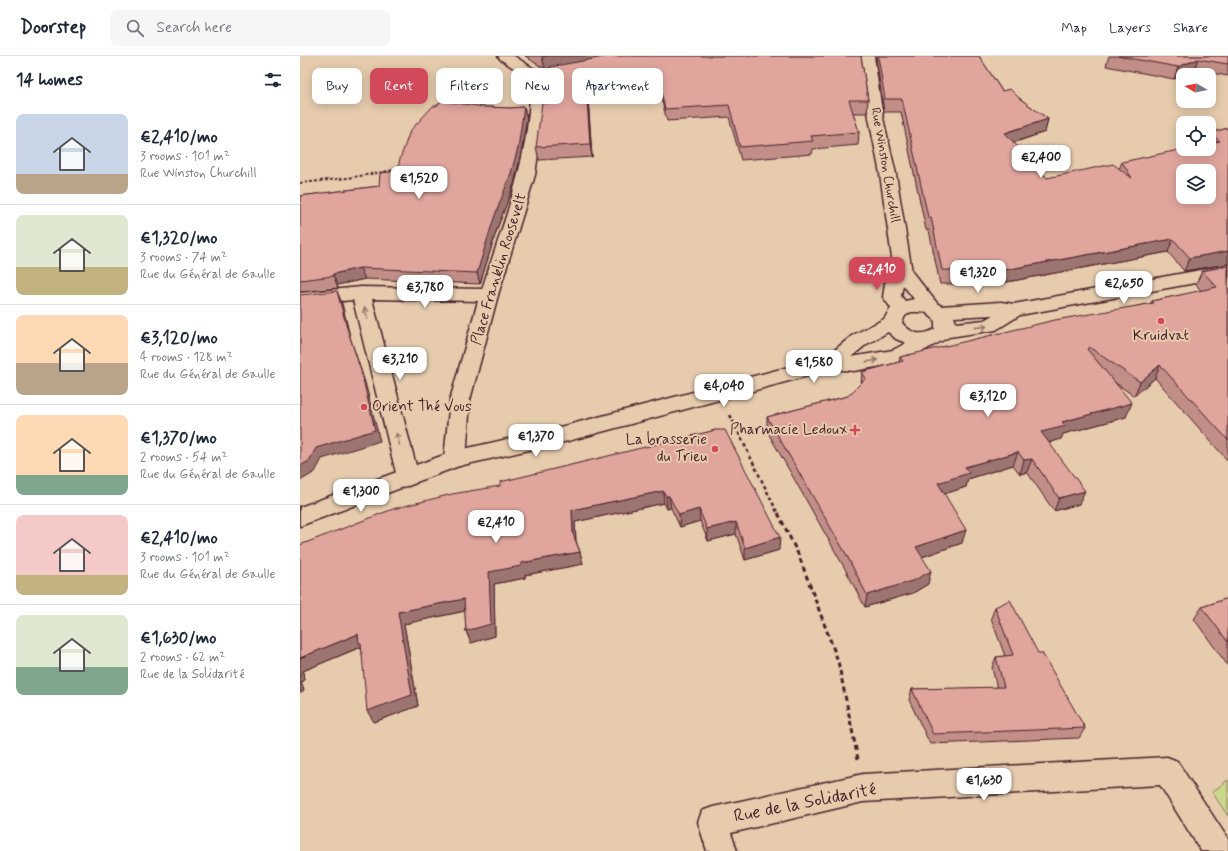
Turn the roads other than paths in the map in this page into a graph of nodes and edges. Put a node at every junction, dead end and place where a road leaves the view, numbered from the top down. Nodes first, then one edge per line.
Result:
1 (505, 56) edge
2 (867, 56) edge
3 (1228, 271) edge
4 (902, 273) junction
5 (361, 293) junction
6 (489, 295) junction
7 (300, 299) edge
8 (896, 316) junction
9 (935, 323) junction
10 (833, 362) junction
11 (455, 459) junction
12 (408, 476) junction
13 (300, 517) edge
14 (722, 851) edge
15 (1218, 851) edge

1 - 6 main road, Place Franklin Roosevelt
2 - 4 main road, Rue Winston Churchill
3 - 9 main road
4 - 8 main road
4 - 9 main road
5 - 6 main road
5 - 7 main road
12 -> 5 main road
6 - 11 main road, Place Franklin Roosevelt
8 - 9 main road
8 - 9 main road
8 - 10 main road
10 -> 9 main road
10 - 11 main road
11 - 12 main road
12 - 13 main road
14 - 15 main road, Rue de la Solidarité

